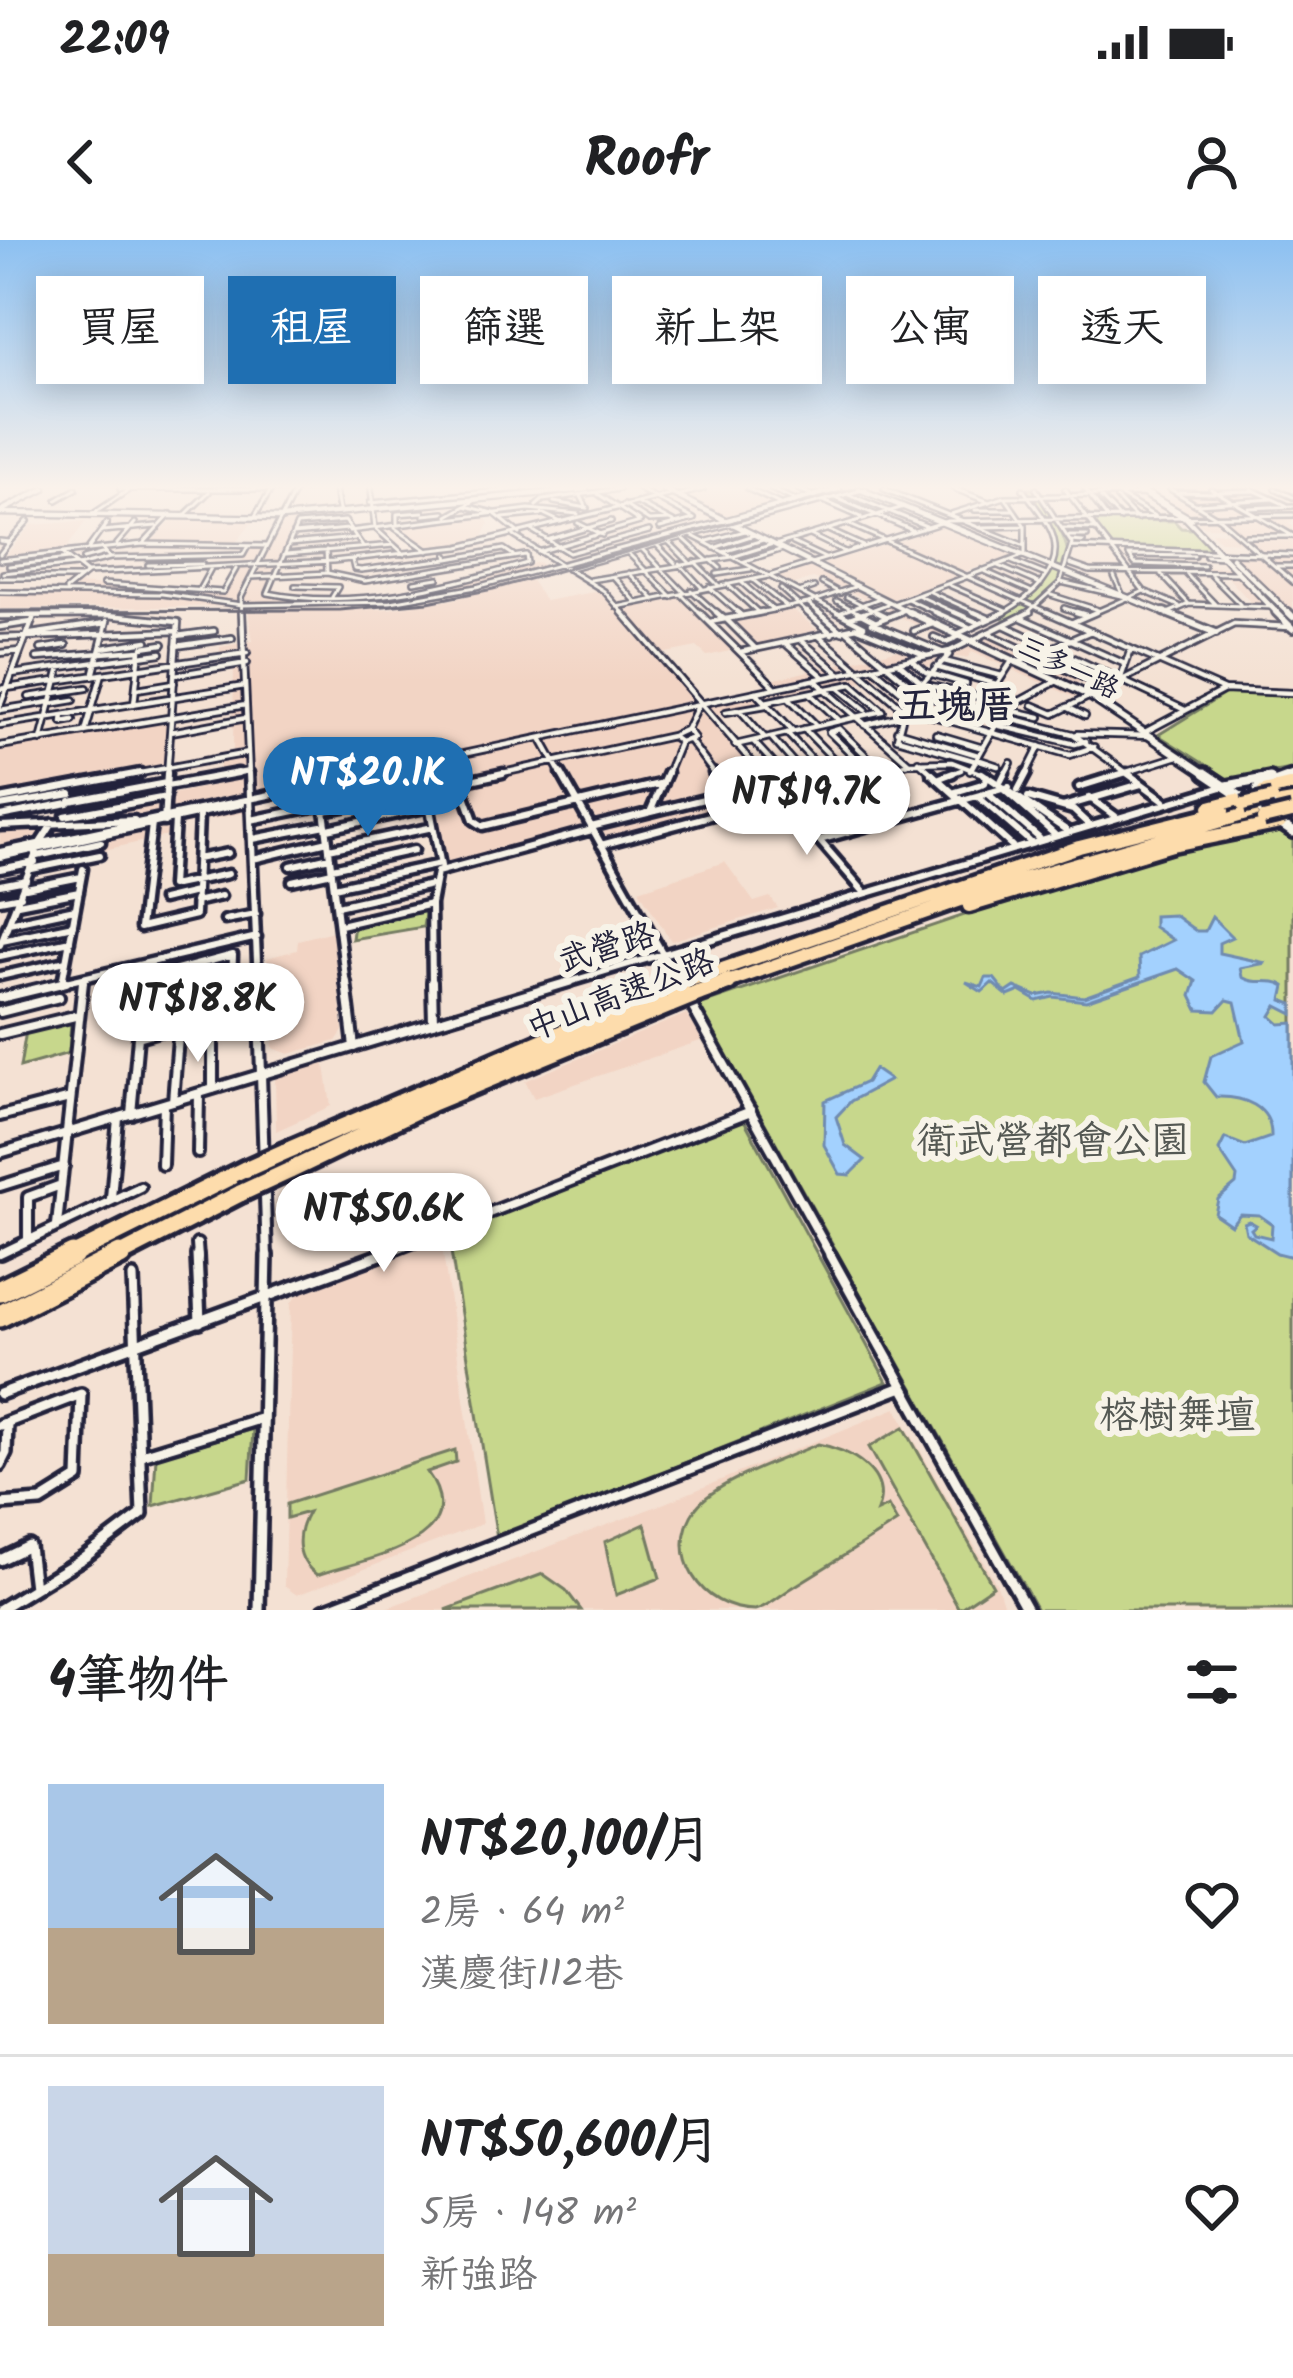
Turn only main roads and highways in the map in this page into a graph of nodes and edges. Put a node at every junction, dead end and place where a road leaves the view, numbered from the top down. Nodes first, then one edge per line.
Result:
1 (1287, 808) edge
2 (1249, 809) junction
3 (809, 952) junction
4 (694, 987) junction
5 (286, 1162) junction
6 (0, 1291) edge
7 (0, 1316) edge

1 - 2 highway, bridge
1 - 2 highway, 中山高速公路, bridge
1 - 3 highway
2 - 3 highway, 中山高速公路
2 - 4 highway, 中山高速公路
3 - 4 highway, 中山高速公路
4 - 5 highway, 中山高速公路, bridge
5 - 6 highway, 中山高速公路, bridge
5 - 7 highway, 中山高速公路, bridge

